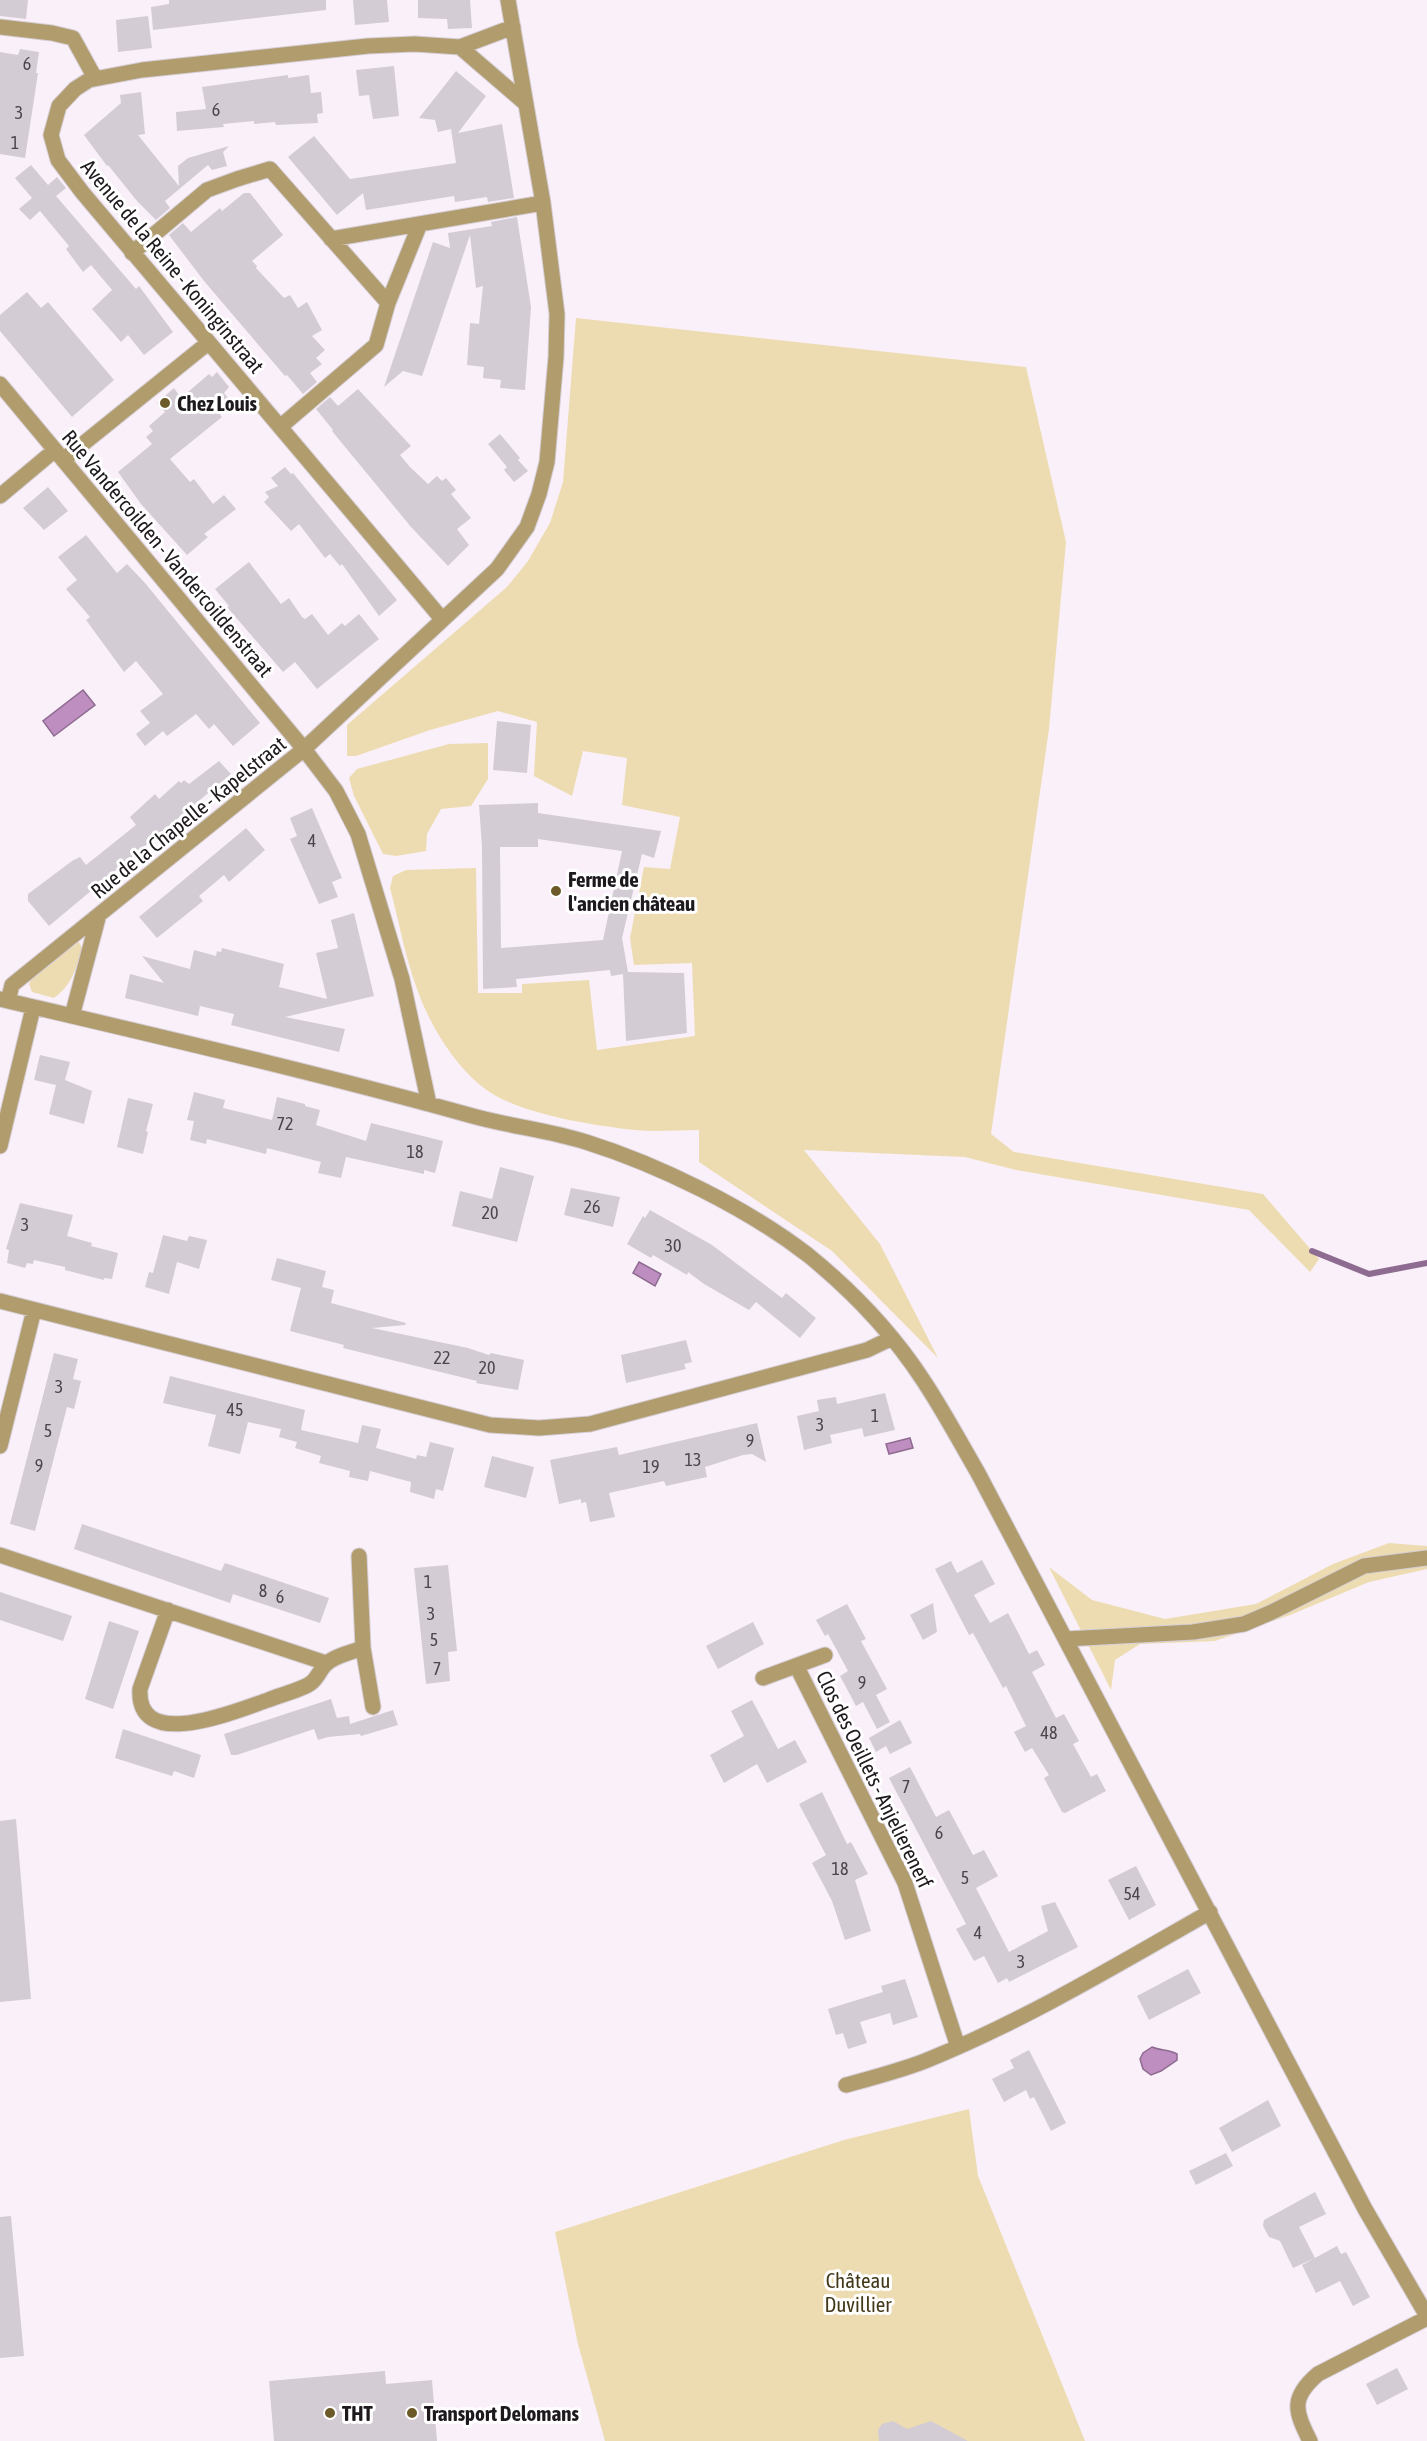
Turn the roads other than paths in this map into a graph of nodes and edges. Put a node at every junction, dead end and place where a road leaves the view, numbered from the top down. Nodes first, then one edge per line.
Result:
1 (508, 0) edge
2 (0, 27) edge
3 (513, 27) junction
4 (460, 47) junction
5 (94, 78) junction
6 (525, 103) junction
7 (543, 203) junction
8 (420, 224) junction
9 (331, 239) junction
10 (132, 253) junction
11 (388, 303) junction
12 (208, 342) junction
13 (0, 384) edge
14 (280, 427) junction
15 (59, 455) junction
16 (0, 496) edge
17 (442, 620) junction
18 (304, 749) junction
19 (98, 918) junction
20 (4, 1000) edge
21 (33, 1008) junction
22 (72, 1016) junction
23 (429, 1104) junction
24 (0, 1146) edge
25 (0, 1301) edge
26 (34, 1310) junction
27 (892, 1338) junction
28 (0, 1446) edge
29 (0, 1555) edge
30 (358, 1556) dead end
31 (1427, 1558) edge
32 (168, 1610) junction
33 (1066, 1639) junction
34 (363, 1648) junction
35 (825, 1655) dead end
36 (326, 1663) junction
37 (797, 1667) junction
38 (763, 1678) dead end
39 (373, 1707) dead end
40 (1210, 1912) junction
41 (958, 2047) junction
42 (846, 2085) dead end
43 (1427, 2317) edge
44 (1310, 2441) edge

1 - 3 street, Rue de la Chapelle - Kapelstraat
2 - 5 street
3 - 4 street
3 - 6 street, Rue de la Chapelle - Kapelstraat
4 - 5 street
4 - 6 street
5 - 10 street, Avenue de la Reine - Koninginstraat
6 - 7 street, Rue de la Chapelle - Kapelstraat
7 - 8 street
7 - 17 street, Rue de la Chapelle - Kapelstraat
8 - 9 street
8 - 11 street
9 - 10 street
9 - 11 street
10 - 12 street, Avenue de la Reine - Koninginstraat
11 - 14 street
12 - 14 street, Avenue de la Reine - Koninginstraat
12 - 15 street
13 - 15 street, Rue Vandercoilden - Vandercoildenstraat
14 - 17 street, Avenue de la Reine - Koninginstraat
15 - 16 street
15 - 18 street, Rue Vandercoilden - Vandercoildenstraat
17 - 18 street, Rue de la Chapelle - Kapelstraat
18 - 19 street, Rue de la Chapelle - Kapelstraat
18 - 23 street, Rue Vandercoilden - Vandercoildenstraat
19 - 20 street, Rue de la Chapelle - Kapelstraat
19 - 22 street, Rue de la Chapelle - Kapelstraat
20 - 21 street
21 - 22 street
21 - 24 street
22 - 23 street
23 - 27 street
25 - 26 street
26 - 27 street
26 - 28 street
27 - 33 street
29 - 32 street
30 - 34 street
31 - 33 street
32 - 36 street
32 - 36 street
33 - 40 street
34 - 36 street
34 - 39 street
35 - 37 street, Clos des Oeillets - Anjelierenerf
37 - 38 street, Clos des Oeillets - Anjelierenerf
37 - 41 street, Clos des Oeillets - Anjelierenerf
40 - 41 street
40 - 43 street
41 - 42 street
43 - 44 street

